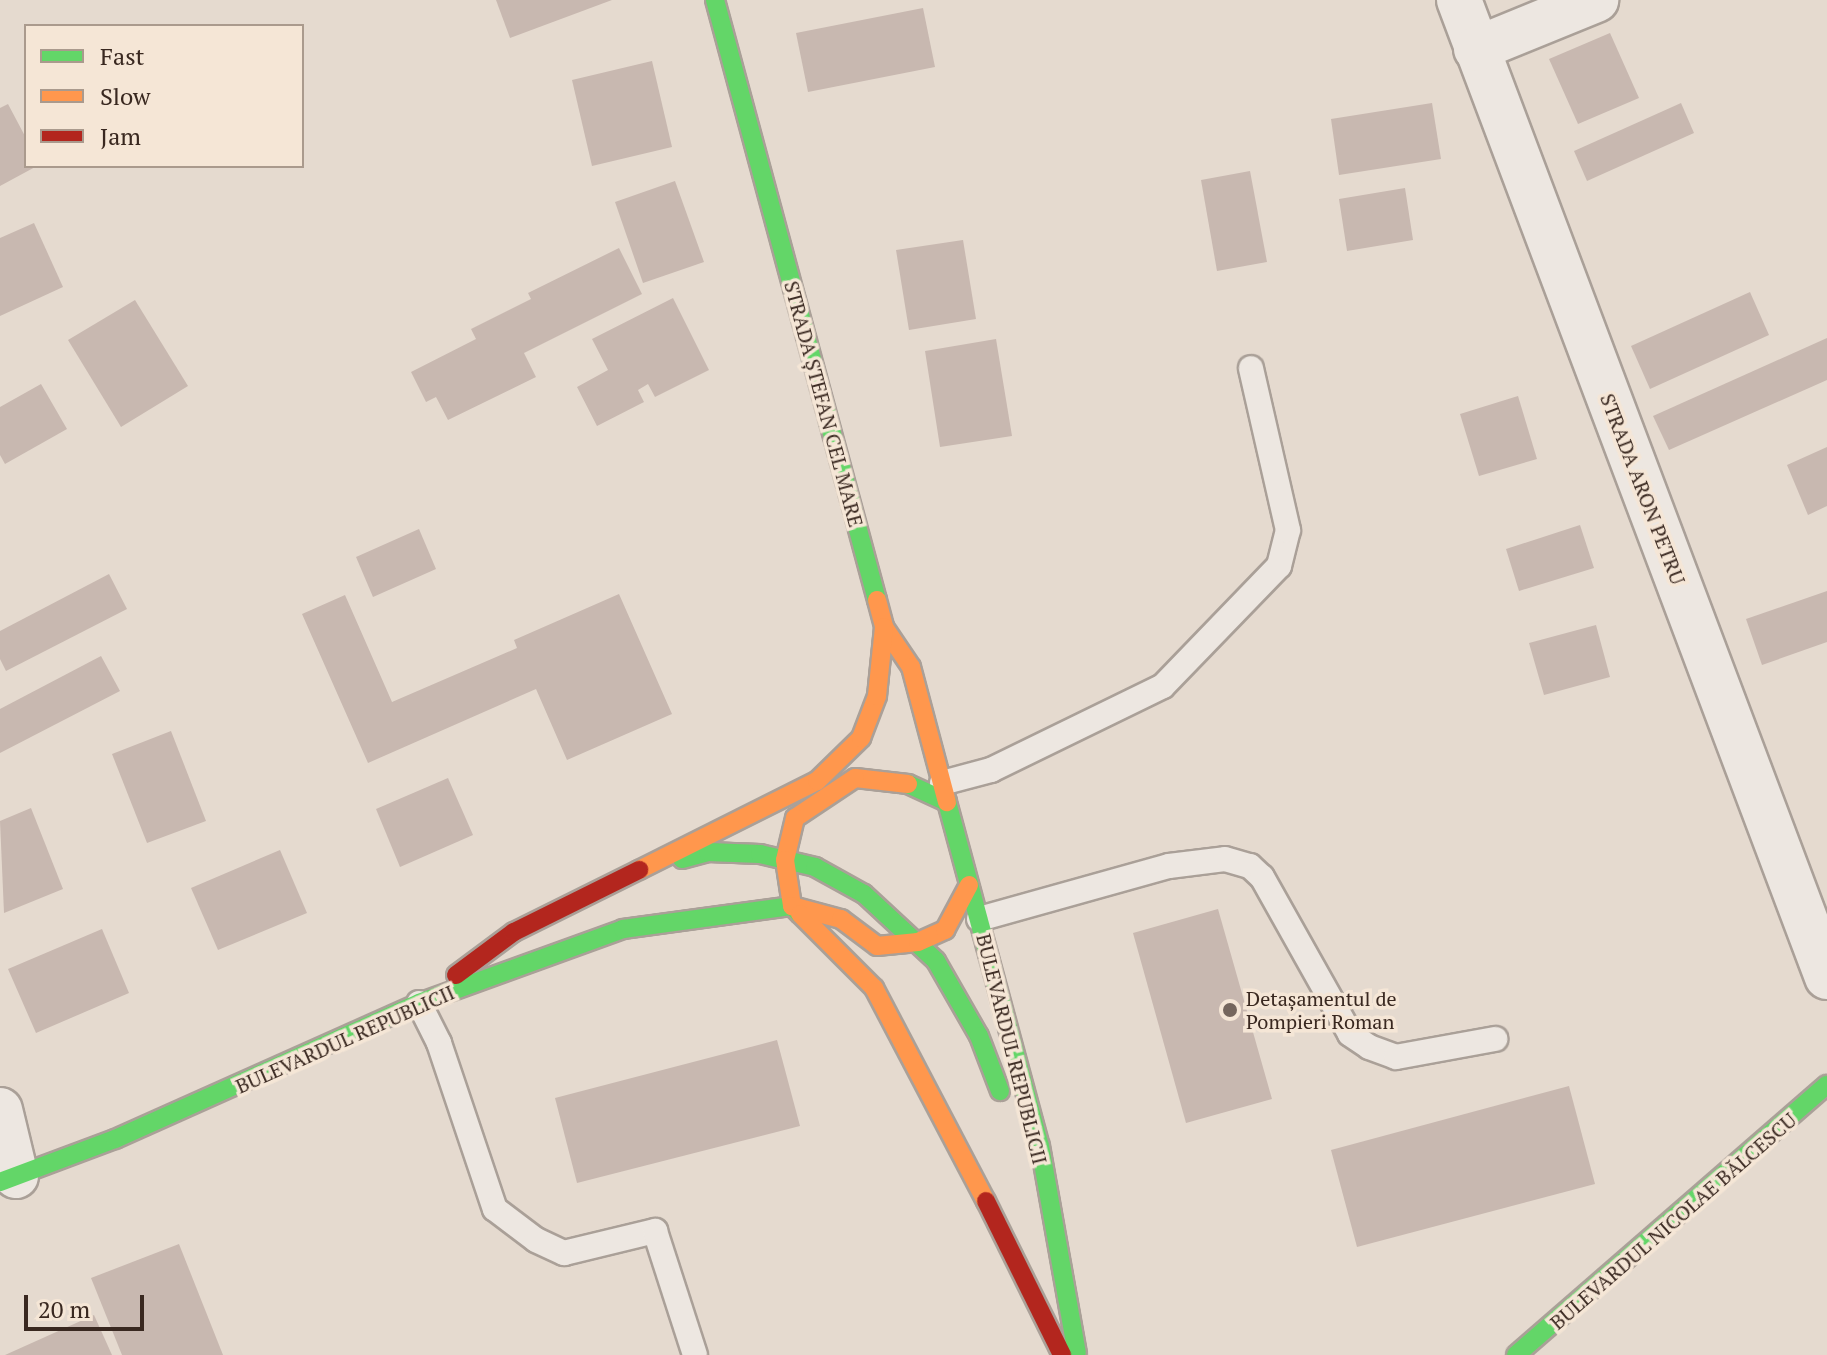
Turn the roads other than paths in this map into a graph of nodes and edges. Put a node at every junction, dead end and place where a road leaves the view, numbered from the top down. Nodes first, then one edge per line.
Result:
1 (715, 0) edge
2 (1459, 0) edge
3 (1596, 0) edge
4 (1476, 49) junction
5 (1251, 368) dead end
6 (884, 627) junction
7 (855, 778) junction
8 (817, 781) junction
9 (945, 793) junction
10 (785, 860) junction
11 (636, 870) junction
12 (969, 885) junction
13 (792, 906) junction
14 (979, 919) junction
15 (918, 942) junction
16 (1827, 977) edge
17 (419, 1003) junction
18 (1495, 1039) dead end
19 (1827, 1085) edge
20 (0, 1110) edge
21 (8, 1179) edge
22 (1052, 1228) junction
23 (695, 1355) edge
24 (1062, 1355) edge
25 (1078, 1355) edge
26 (1516, 1355) edge

1 - 6 main road, STRADA ȘTEFAN CEL MARE
2 - 4 street, STRADA ARON PETRU
3 - 4 street
4 - 16 street, STRADA ARON PETRU
5 - 9 lane
6 - 8 main road
6 - 9 main road, STRADA ȘTEFAN CEL MARE
7 - 8 main road
7 - 9 main road
7 - 10 main road
8 - 11 main road
9 - 12 main road, BULEVARDUL REPUBLICII
10 - 11 main road, BULEVARDUL REPUBLICII
10 - 13 main road
10 - 15 main road, BULEVARDUL REPUBLICII
11 - 17 main road
12 - 14 main road, BULEVARDUL REPUBLICII
12 - 15 main road
13 - 15 main road
13 - 17 main road, BULEVARDUL REPUBLICII
13 - 24 main road
14 - 18 lane
14 - 22 main road, BULEVARDUL REPUBLICII
15 - 22 main road, BULEVARDUL REPUBLICII
17 - 21 main road, BULEVARDUL REPUBLICII
17 - 23 lane
19 - 26 main road, BULEVARDUL NICOLAE BĂLCESCU
20 - 21 street
22 - 25 main road

